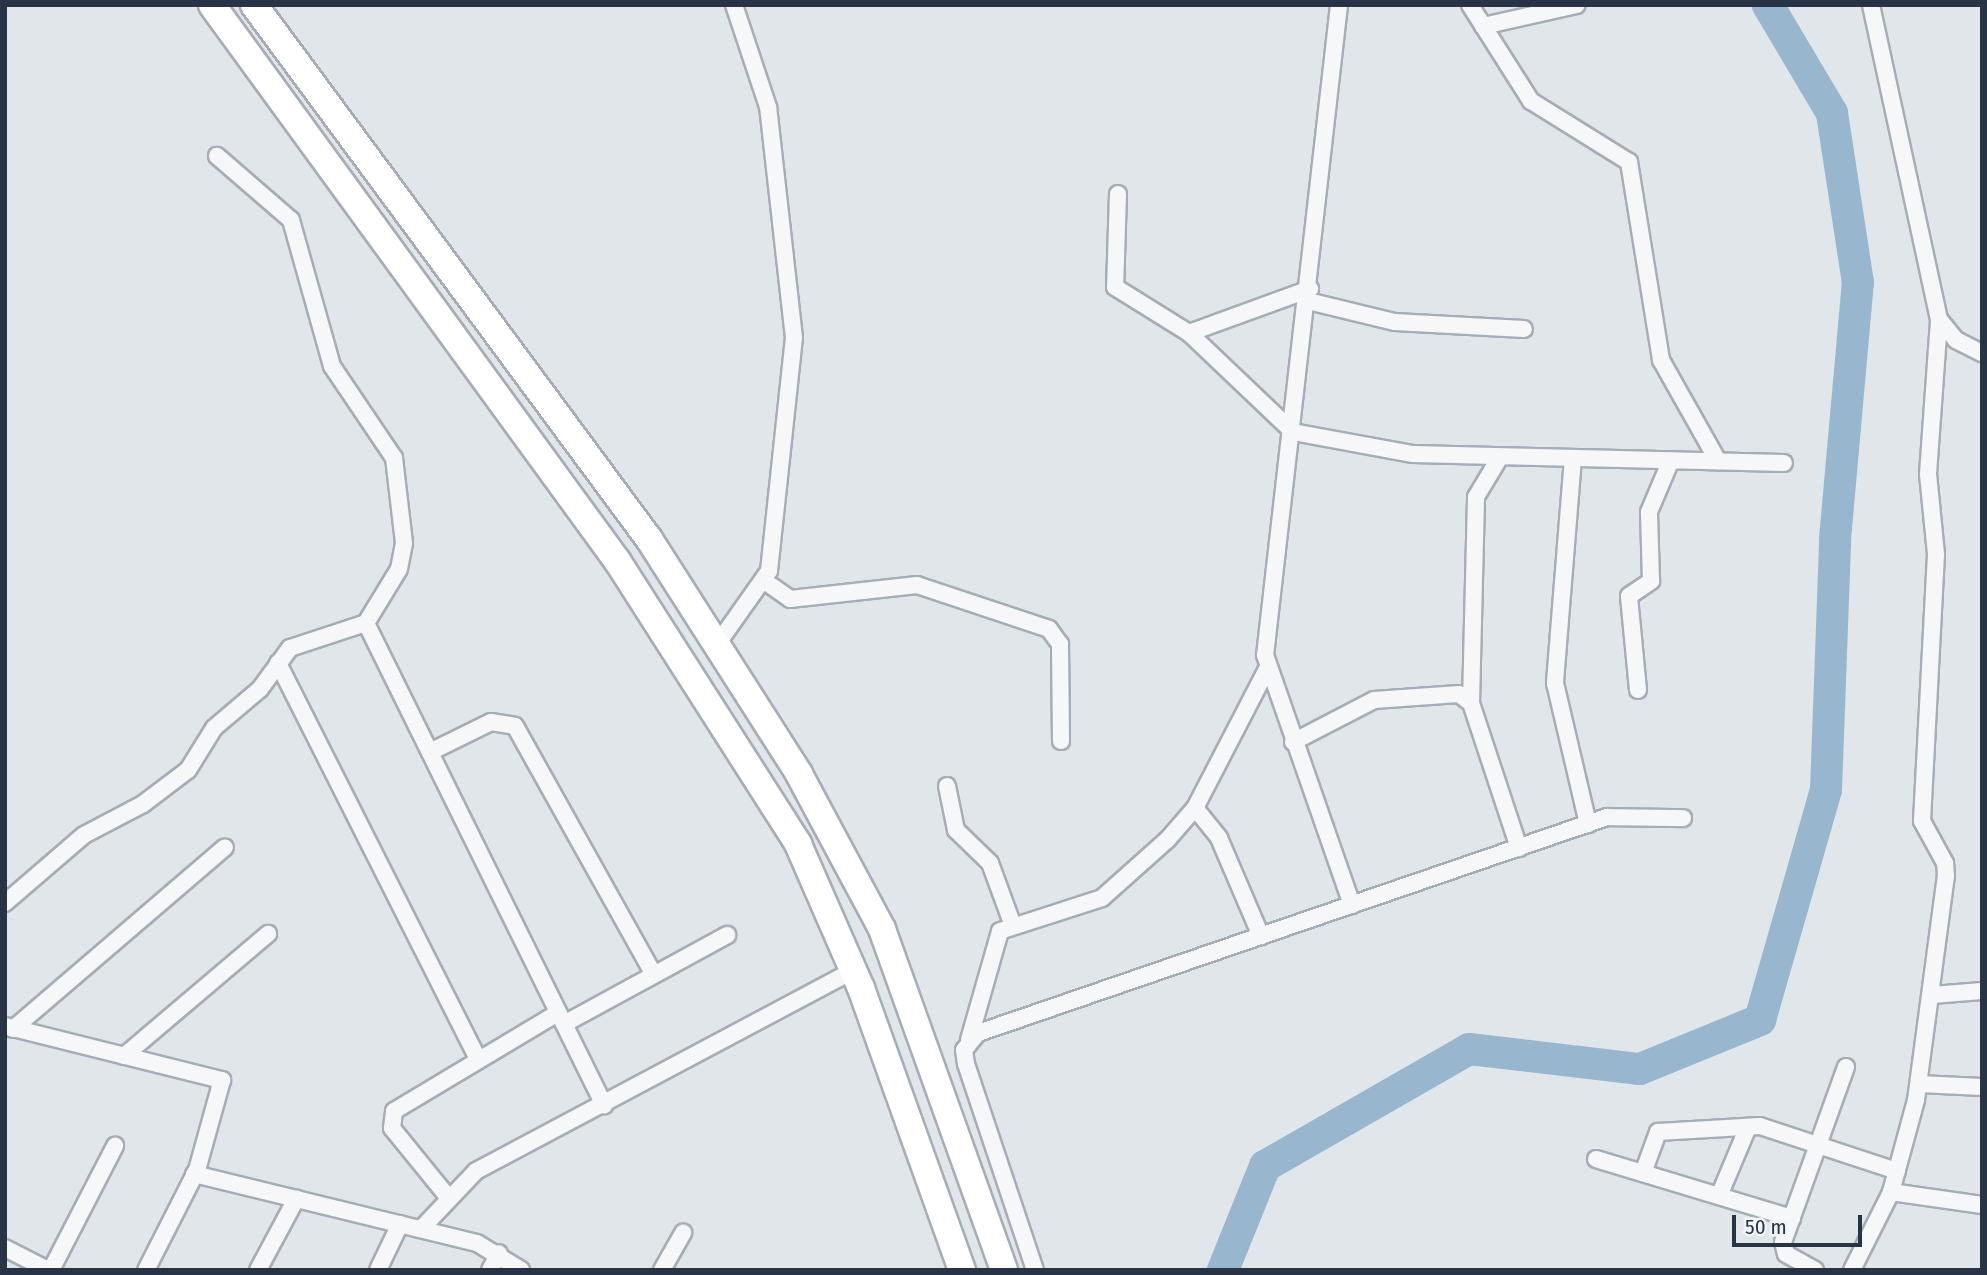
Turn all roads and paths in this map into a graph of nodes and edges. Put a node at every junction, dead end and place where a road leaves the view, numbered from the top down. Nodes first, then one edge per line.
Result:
1 (212, 5) edge
2 (254, 5) edge
3 (734, 5) edge
4 (1339, 5) edge
5 (1470, 5) edge
6 (1577, 5) edge
7 (1871, 5) edge
8 (1483, 26) junction
9 (217, 156) dead end
10 (1118, 194) dead end
11 (1309, 295) junction
12 (1939, 319) junction
13 (1524, 330) dead end
14 (1189, 333) junction
15 (1982, 353) edge
16 (1293, 432) junction
17 (1500, 457) junction
18 (1573, 458) junction
19 (1671, 460) junction
20 (1718, 461) junction
21 (1784, 463) dead end
22 (763, 580) junction
23 (366, 623) junction
24 (718, 643) junction
25 (278, 663) junction
26 (1267, 669) junction
27 (1638, 690) dead end
28 (1471, 703) junction
29 (1061, 741) dead end
30 (1293, 742) junction
31 (430, 752) junction
32 (947, 786) dead end
33 (1195, 808) junction
34 (1683, 818) dead end
35 (1588, 824) junction
36 (225, 847) dead end
37 (1519, 848) junction
38 (5, 903) edge
39 (1352, 905) junction
40 (1012, 923) junction
41 (268, 934) dead end
42 (727, 935) dead end
43 (1261, 936) junction
44 (854, 970) junction
45 (654, 975) junction
46 (1982, 991) edge
47 (1932, 995) junction
48 (561, 1018) junction
49 (9, 1028) edge
50 (969, 1040) junction
51 (124, 1056) junction
52 (478, 1059) junction
53 (1846, 1067) dead end
54 (1919, 1084) junction
55 (1982, 1087) edge
56 (604, 1105) junction
57 (1748, 1126) junction
58 (1818, 1145) junction
59 (115, 1146) dead end
60 (1596, 1158) dead end
61 (1897, 1171) junction
62 (1643, 1173) junction
63 (194, 1174) junction
64 (1891, 1192) junction
65 (1719, 1196) junction
66 (448, 1197) junction
67 (296, 1199) junction
68 (1982, 1205) edge
69 (1792, 1218) junction
70 (400, 1224) junction
71 (421, 1229) junction
72 (683, 1233) dead end
73 (5, 1248) edge
74 (499, 1253) junction
75 (49, 1270) edge
76 (146, 1270) edge
77 (258, 1270) edge
78 (378, 1270) edge
79 (491, 1270) edge
80 (520, 1270) edge
81 (662, 1270) edge
82 (962, 1270) edge
83 (1004, 1270) edge
84 (1035, 1270) edge
85 (1815, 1270) edge
86 (1852, 1270) edge

1 - 44 highway
2 - 24 highway
3 - 22 street
4 - 11 street
5 - 8 street
6 - 8 street
7 - 12 street
8 - 20 street
9 - 23 street
10 - 14 street
11 - 13 street
11 - 14 street
11 - 16 street
12 - 15 street
12 - 47 street
14 - 16 street
16 - 17 street
16 - 26 street
17 - 18 street
17 - 28 street
18 - 19 street
18 - 35 street
19 - 20 street
19 - 27 street
20 - 21 street
22 - 24 street
22 - 29 street
23 - 25 street
23 - 31 street
24 - 83 highway
25 - 38 street
25 - 52 street
26 - 30 street
26 - 33 street
28 - 30 street
28 - 37 street
30 - 39 street
31 - 45 street
31 - 48 street
32 - 40 street
33 - 40 street
33 - 43 street
34 - 35 street
35 - 37 street
36 - 49 street
37 - 39 street
39 - 43 street
40 - 50 street
41 - 51 street
42 - 45 street
43 - 50 street
44 - 56 street
44 - 82 highway
45 - 48 street
46 - 47 street
47 - 54 street
48 - 52 street
48 - 56 street
49 - 51 street
50 - 84 street
51 - 63 street
52 - 66 street
53 - 58 street
54 - 55 street
54 - 61 street
56 - 66 street
57 - 58 street
57 - 62 street
57 - 65 street
58 - 61 street
58 - 69 street
59 - 75 street
60 - 62 street
61 - 64 street
62 - 65 street
63 - 67 street
63 - 76 street
64 - 68 street
64 - 86 street
65 - 69 street
66 - 71 street
67 - 70 street
67 - 77 street
69 - 85 street
70 - 71 street
70 - 78 street
71 - 74 street
72 - 81 street
73 - 75 street
74 - 79 street
74 - 80 street

